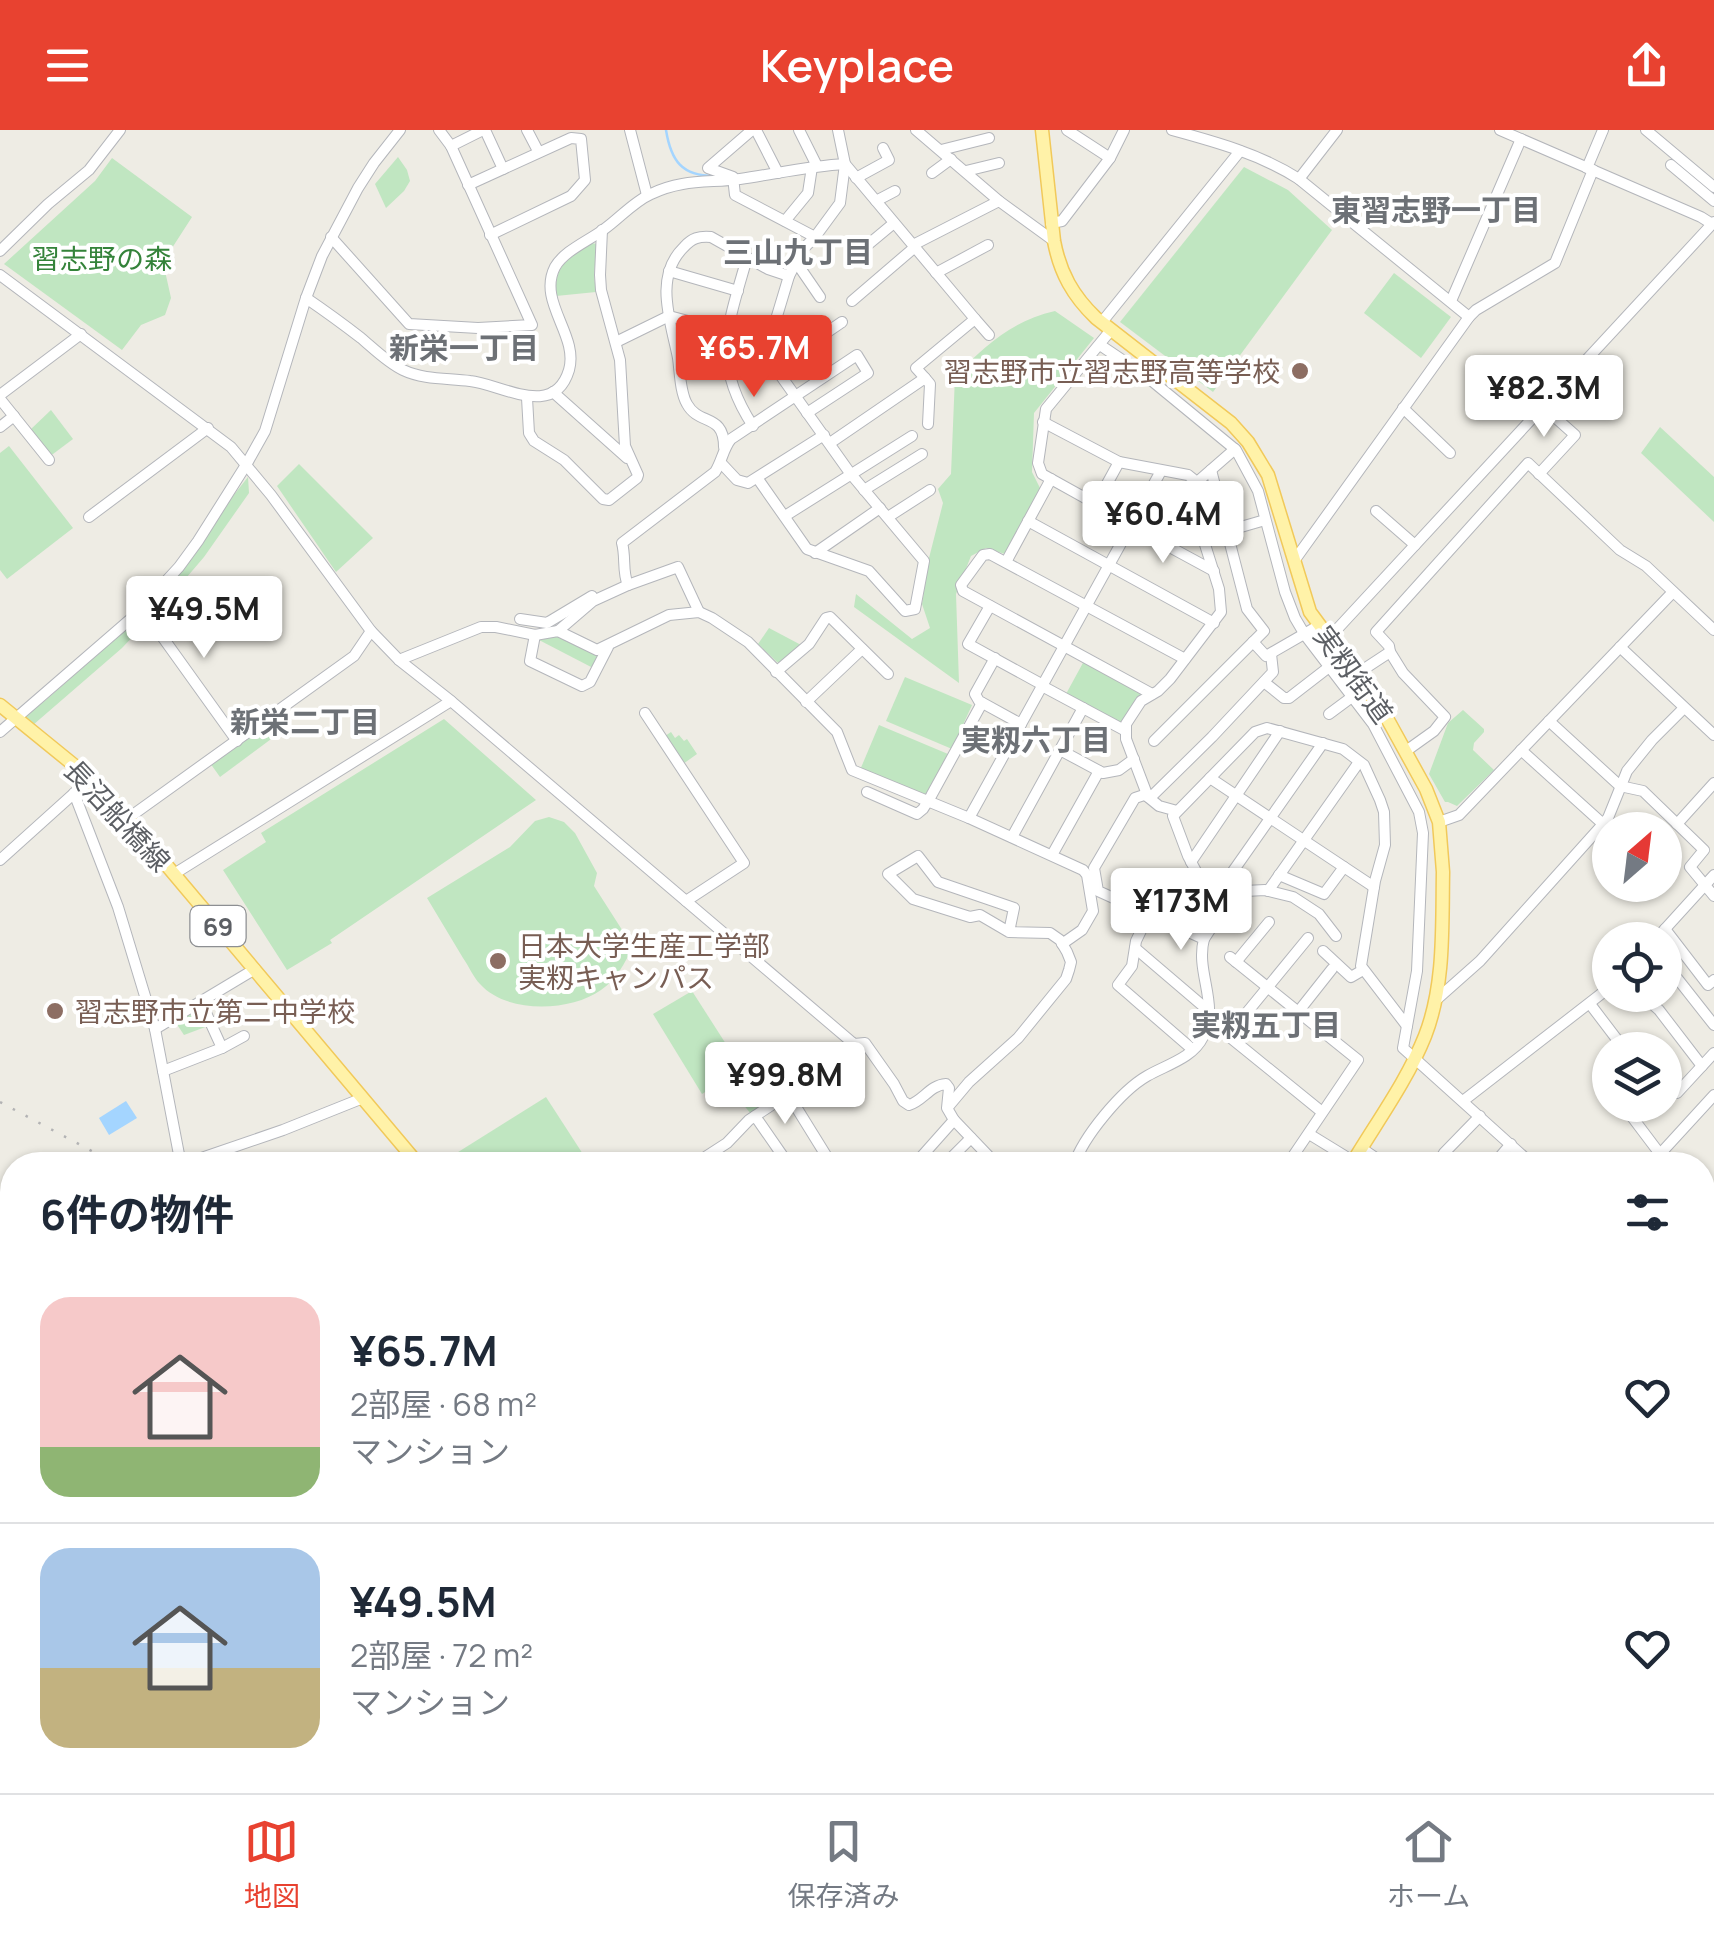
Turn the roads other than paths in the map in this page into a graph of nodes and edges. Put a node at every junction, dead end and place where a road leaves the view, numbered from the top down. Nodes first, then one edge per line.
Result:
1 (120, 130) edge
2 (400, 130) edge
3 (440, 130) edge
4 (484, 130) edge
5 (527, 130) edge
6 (630, 130) edge
7 (754, 130) edge
8 (799, 130) edge
9 (838, 130) edge
10 (916, 130) edge
11 (1042, 130) edge
12 (1067, 130) edge
13 (1124, 130) edge
14 (1172, 130) edge
15 (1338, 130) edge
16 (1603, 130) edge
17 (1646, 130) edge
18 (1503, 131) edge
19 (569, 134) edge
20 (1217, 136) edge
21 (989, 138) dead end
22 (1522, 139) junction
23 (451, 146) junction
24 (884, 148) dead end
25 (941, 150) junction
26 (1240, 150) junction
27 (538, 152) junction
28 (1110, 158) junction
29 (951, 159) junction
30 (999, 163) dead end
31 (844, 164) junction
32 (814, 166) junction
33 (1671, 166) dead end
34 (503, 168) junction
35 (1590, 169) junction
36 (966, 171) junction
37 (778, 173) junction
38 (932, 173) dead end
39 (856, 178) junction
40 (1299, 179) junction
41 (734, 180) junction
42 (468, 185) junction
43 (1714, 186) edge
44 (895, 191) dead end
45 (647, 195) junction
46 (876, 201) junction
47 (999, 201) junction
48 (1714, 201) edge
49 (785, 221) junction
50 (894, 223) junction
51 (1051, 223) junction
52 (1713, 223) edge
53 (602, 230) junction
54 (490, 235) junction
55 (331, 237) junction
56 (815, 237) junction
57 (1054, 242) junction
58 (988, 245) dead end
59 (914, 246) junction
60 (0, 250) edge
61 (853, 257) dead end
62 (748, 258) junction
63 (796, 262) junction
64 (669, 272) junction
65 (936, 272) junction
66 (0, 275) edge
67 (789, 276) junction
68 (738, 291) junction
69 (820, 296) dead end
70 (306, 298) junction
71 (852, 300) dead end
72 (1451, 302) junction
73 (669, 316) junction
74 (1470, 316) junction
75 (974, 319) junction
76 (842, 322) dead end
77 (1107, 326) junction
78 (726, 331) junction
79 (81, 334) junction
80 (989, 335) dead end
81 (616, 342) junction
82 (726, 345) junction
83 (1100, 345) junction
84 (775, 346) junction
85 (779, 366) junction
86 (1504, 372) dead end
87 (925, 378) junction
88 (553, 392) junction
89 (794, 396) junction
90 (0, 397) edge
91 (527, 398) junction
92 (1544, 406) junction
93 (1403, 408) junction
94 (807, 412) junction
95 (14, 416) junction
96 (1043, 422) junction
97 (928, 424) dead end
98 (752, 426) junction
99 (0, 428) edge
100 (208, 428) junction
101 (912, 436) dead end
102 (827, 439) junction
103 (724, 448) junction
104 (1235, 449) junction
105 (1450, 453) dead end
106 (922, 454) dead end
107 (49, 460) dead end
108 (630, 461) junction
109 (1119, 462) junction
110 (721, 463) junction
111 (246, 464) junction
112 (1210, 470) junction
113 (1161, 471) junction
114 (850, 473) junction
115 (1540, 474) junction
116 (758, 478) junction
117 (1051, 479) junction
118 (1196, 482) junction
119 (1152, 487) junction
120 (864, 490) junction
121 (930, 490) dead end
122 (1096, 504) junction
123 (1376, 511) dead end
124 (884, 513) junction
125 (1202, 514) junction
126 (785, 516) junction
127 (89, 517) dead end
128 (1265, 520) junction
129 (1028, 522) junction
130 (1131, 525) junction
131 (1227, 531) junction
132 (1415, 545) junction
133 (816, 554) junction
134 (1294, 561) junction
135 (1006, 562) junction
136 (1108, 566) junction
137 (1214, 571) junction
138 (628, 584) junction
139 (607, 588) dead end
140 (1673, 592) junction
141 (990, 606) junction
142 (1086, 606) junction
143 (141, 608) junction
144 (699, 612) junction
145 (520, 619) dead end
146 (1214, 623) junction
147 (1318, 626) junction
148 (1714, 630) edge
149 (371, 631) junction
150 (558, 631) junction
151 (535, 635) junction
152 (1305, 635) junction
153 (1328, 639) junction
154 (1253, 642) junction
155 (608, 646) junction
156 (1064, 646) junction
157 (1620, 647) junction
158 (862, 649) junction
159 (1390, 652) junction
160 (1271, 654) junction
161 (1342, 657) junction
162 (994, 658) junction
163 (399, 660) junction
164 (1185, 660) junction
165 (1330, 666) junction
166 (776, 672) junction
167 (888, 674) dead end
168 (1356, 675) junction
169 (1264, 682) junction
170 (1042, 685) junction
171 (1365, 688) junction
172 (1152, 694) junction
173 (1353, 697) junction
174 (451, 701) junction
175 (806, 702) junction
176 (982, 703) junction
177 (0, 705) edge
178 (1083, 708) junction
179 (1684, 708) junction
180 (645, 713) dead end
181 (1329, 714) dead end
182 (17, 718) junction
183 (1550, 721) junction
184 (1021, 724) junction
185 (1280, 731) junction
186 (0, 732) edge
187 (1126, 732) junction
188 (1714, 735) edge
189 (237, 741) junction
190 (1154, 741) dead end
191 (1322, 743) junction
192 (1060, 750) junction
193 (1521, 750) junction
194 (1406, 751) junction
195 (1134, 759) junction
196 (1359, 762) junction
197 (1099, 771) junction
198 (1210, 778) junction
199 (90, 779) junction
200 (1714, 783) edge
201 (1620, 786) junction
202 (867, 792) dead end
203 (74, 793) junction
204 (1148, 795) junction
205 (1236, 795) junction
206 (925, 802) junction
207 (1178, 811) junction
208 (1610, 812) edge
209 (1665, 812) edge
210 (1592, 814) edge
211 (969, 818) junction
212 (1270, 818) junction
213 (1682, 819) edge
214 (128, 820) junction
215 (1439, 822) junction
216 (1682, 828) edge
217 (1592, 836) edge
218 (1012, 837) junction
219 (1304, 840) junction
220 (1714, 840) edge
221 (1704, 850) junction
222 (1052, 856) junction
223 (0, 860) edge
224 (1191, 862) junction
225 (1344, 867) junction
226 (174, 874) junction
227 (1091, 874) junction
228 (1279, 875) junction
229 (1714, 875) edge
230 (1705, 885) junction
231 (1374, 887) junction
232 (1268, 891) junction
233 (1209, 894) junction
234 (1714, 896) edge
235 (686, 901) junction
236 (1216, 909) junction
237 (1148, 914) junction
238 (1268, 922) dead end
239 (1671, 922) edge
240 (1009, 932) junction
241 (1336, 936) dead end
242 (1204, 938) junction
243 (1308, 938) dead end
244 (1062, 944) junction
245 (1135, 948) junction
246 (1323, 951) dead end
247 (1682, 951) edge
248 (1332, 969) dead end
249 (255, 970) junction
250 (1363, 970) junction
251 (1714, 980) edge
252 (1682, 984) edge
253 (1268, 987) junction
254 (1435, 1001) junction
255 (201, 1002) junction
256 (1590, 1004) joint
257 (1210, 1012) junction
258 (1298, 1012) junction
259 (1660, 1012) edge
260 (1244, 1016) dead end
261 (1714, 1024) edge
262 (1407, 1026) junction
263 (155, 1030) junction
264 (1611, 1032) edge
265 (1226, 1034) dead end
266 (244, 1036) dead end
267 (854, 1044) junction
268 (222, 1048) junction
269 (1192, 1049) junction
270 (1714, 1053) edge
271 (1415, 1058) junction
272 (1702, 1066) junction
273 (163, 1072) junction
274 (1682, 1087) edge
275 (788, 1094) junction
276 (1714, 1096) edge
277 (363, 1098) junction
278 (1463, 1101) junction
279 (947, 1108) junction
280 (1322, 1112) junction
281 (756, 1116) junction
282 (1480, 1116) junction
283 (954, 1120) junction
284 (1636, 1122) edge
285 (1308, 1134) junction
286 (971, 1138) junction
287 (1511, 1144) junction
288 (1361, 1148) junction
289 (178, 1152) edge
290 (219, 1152) edge
291 (408, 1152) edge
292 (714, 1152) edge
293 (782, 1152) edge
294 (824, 1152) edge
295 (926, 1152) edge
296 (957, 1152) edge
297 (984, 1152) edge
298 (1079, 1152) edge
299 (1296, 1152) edge
300 (1335, 1152) edge
301 (1359, 1152) edge
302 (1367, 1152) edge
303 (1445, 1152) edge
304 (1504, 1152) edge
305 (1519, 1152) edge
306 (1658, 1152) edge
307 (1662, 1152) edge

1 - 60 street
2 - 55 street
3 - 23 street
4 - 23 street
4 - 34 street
5 - 27 street
6 - 45 street
7 - 37 street
7 - 41 street
8 - 32 street
9 - 31 street
10 - 25 street
11 - 51 main road, 実籾街道
12 - 28 street
13 - 28 street
14 - 20 street
15 - 40 street
16 - 35 street
17 - 43 street
18 - 22 street
19 - 27 street
19 - 54 street
20 - 26 street
21 - 25 street
22 - 35 street
22 - 72 street
23 - 42 street
24 - 39 street
25 - 29 street
26 - 40 street
26 - 77 street
27 - 34 street
28 - 51 street
29 - 36 street
29 - 38 street
30 - 36 street
31 - 32 street
31 - 39 street
31 - 56 street
32 - 37 street
32 - 49 street
33 - 48 street
34 - 42 street
35 - 52 street
35 - 74 street
36 - 47 street
37 - 41 street
39 - 46 street
40 - 72 street
41 - 45 street
41 - 49 street
42 - 54 street
44 - 46 street
45 - 53 street
46 - 50 street
47 - 57 street
47 - 59 street
49 - 56 street
50 - 59 street
50 - 61 street
51 - 57 main road, 実籾街道
52 - 92 street
53 - 81 street
53 - 88 street
54 - 55 street
55 - 70 street
56 - 63 street
57 - 77 main road, 実籾街道
58 - 65 street
59 - 65 street
59 - 71 street
62 - 64 street
62 - 67 street
62 - 68 street
63 - 67 street
63 - 69 street
64 - 68 street
64 - 73 street
65 - 75 street
66 - 79 street
67 - 84 street
68 - 78 street
70 - 91 street
70 - 111 street
72 - 74 street
73 - 78 street
73 - 81 street
73 - 103 street
74 - 93 street
75 - 80 street
75 - 87 street
76 - 85 street
77 - 83 street
77 - 134 main road, 実籾街道
78 - 82 street
79 - 90 street
79 - 100 street
81 - 108 street
82 - 84 street
82 - 98 street
83 - 96 street
83 - 104 street
84 - 85 street
85 - 89 street
86 - 92 street
87 - 97 street
87 - 102 street
88 - 91 street
88 - 108 street
89 - 94 street
89 - 94 street
89 - 98 street
90 - 95 street
91 - 108 street
92 - 115 street
92 - 132 street
93 - 105 street
93 - 134 street
94 - 102 street
95 - 99 street
95 - 107 street
96 - 109 street
96 - 117 street
98 - 103 street
100 - 111 street
100 - 127 street
101 - 114 street
102 - 114 street
102 - 116 street
103 - 110 street
104 - 112 street
104 - 128 street
106 - 120 street
109 - 113 street
109 - 122 street
110 - 116 street
110 - 138 street
111 - 143 street
111 - 149 street
112 - 118 street
112 - 131 street
113 - 118 street
113 - 119 street
114 - 120 street
114 - 126 street
115 - 140 street
115 - 159 street
116 - 126 street
117 - 122 street
117 - 129 street
118 - 125 street
119 - 125 street
119 - 130 street
120 - 124 street
121 - 124 street
122 - 130 street
123 - 132 street
124 - 133 street
124 - 133 street
125 - 137 street
126 - 133 street
128 - 131 street
128 - 152 street
129 - 135 street
129 - 136 street
130 - 136 street
130 - 137 street
131 - 154 street
132 - 153 street
134 - 147 main road, 実籾街道
135 - 141 street
135 - 142 street
136 - 142 street
136 - 146 street
137 - 146 street
138 - 144 street
138 - 150 street
139 - 145 street
140 - 148 street
140 - 157 street
141 - 156 street
141 - 162 street
142 - 156 street
142 - 164 street
143 - 182 street
143 - 189 street
144 - 155 street
144 - 166 street
146 - 164 street
147 - 152 street
147 - 153 main road, 実籾街道
149 - 163 street
149 - 189 street
150 - 151 street
150 - 155 street
151 - 155 street
151 - 163 street
152 - 160 street
152 - 165 street
153 - 161 main road, 実籾街道
154 - 160 street
154 - 190 street
156 - 170 street
156 - 172 street
157 - 179 street
157 - 183 street
158 - 166 street
158 - 167 street
158 - 175 street
159 - 168 street
159 - 194 street
160 - 169 street
161 - 165 street
161 - 168 main road, 実籾街道
162 - 170 street
162 - 176 street
163 - 174 street
164 - 172 street
165 - 169 street
165 - 173 street
166 - 175 street
168 - 171 main road, 実籾街道
169 - 204 street
170 - 178 street
170 - 184 street
171 - 173 street
171 - 194 main road, 実籾街道
172 - 187 street
173 - 181 street
173 - 262 street
174 - 226 street
174 - 235 street
175 - 206 street
176 - 184 street
176 - 206 street
177 - 182 main road, 長沼船橋線 / 69
178 - 187 street
178 - 192 street
179 - 188 street
179 - 201 street
180 - 235 street
182 - 186 street
182 - 199 main road, 長沼船橋線 / 69
183 - 193 street
183 - 201 street
184 - 211 street
185 - 191 street
185 - 198 street
185 - 205 street
187 - 195 street
189 - 214 street
191 - 196 street
191 - 212 street
192 - 197 street
192 - 218 street
193 - 210 street
193 - 215 street
194 - 215 main road, 実籾街道
195 - 197 street
195 - 204 street
196 - 219 street
196 - 231 street
197 - 222 street
198 - 205 street
198 - 207 street
199 - 203 street
199 - 214 main road, 長沼船橋線 / 69
200 - 213 street
201 - 208 street
201 - 209 street
202 - 206 street
203 - 223 street
203 - 263 street
204 - 207 street
204 - 227 street
205 - 212 street
205 - 224 street
206 - 211 street
207 - 224 street
211 - 218 street
212 - 219 street
212 - 233 street
214 - 226 main road, 長沼船橋線 / 69
215 - 254 main road, 実籾街道
216 - 221 street
217 - 254 street
218 - 222 street
219 - 225 street
219 - 228 street
220 - 221 street
221 - 230 street
222 - 227 street
224 - 233 street
225 - 228 street
225 - 231 street
226 - 249 main road, 長沼船橋線 / 69
227 - 237 street
227 - 244 street
228 - 232 street
229 - 230 street
230 - 234 street
230 - 239 street
231 - 250 street
232 - 236 street
232 - 241 street
233 - 236 street
235 - 267 street
236 - 242 street
237 - 242 street
237 - 245 street
238 - 253 street
240 - 240 street
240 - 244 street
242 - 257 street
243 - 253 street
244 - 279 street
245 - 257 street
245 - 269 street
246 - 250 street
247 - 251 street
248 - 258 street
249 - 255 street
249 - 277 main road, 長沼船橋線 / 69
250 - 262 street
252 - 261 street
253 - 258 street
253 - 260 street
254 - 271 main road, 実籾街道
255 - 263 street
255 - 268 street
256 - 264 street
256 - 278 street
257 - 269 street
258 - 280 street
259 - 272 street
262 - 271 street
263 - 273 street
265 - 280 street
266 - 268 street
267 - 275 street
267 - 279 street
268 - 273 street
269 - 298 street
270 - 272 street
271 - 278 street
271 - 288 main road, 実籾街道
272 - 274 street
273 - 289 street
275 - 281 street
275 - 294 street
276 - 307 street
277 - 290 street
277 - 291 main road, 長沼船橋線 / 69
278 - 282 street
279 - 283 street
280 - 285 street
281 - 292 street
281 - 293 street
282 - 287 street
282 - 303 street
283 - 286 street
283 - 295 street
284 - 306 street
285 - 299 street
285 - 300 street
286 - 296 street
286 - 297 street
287 - 304 street
287 - 305 street
288 - 301 main road, 実籾街道
288 - 302 street

